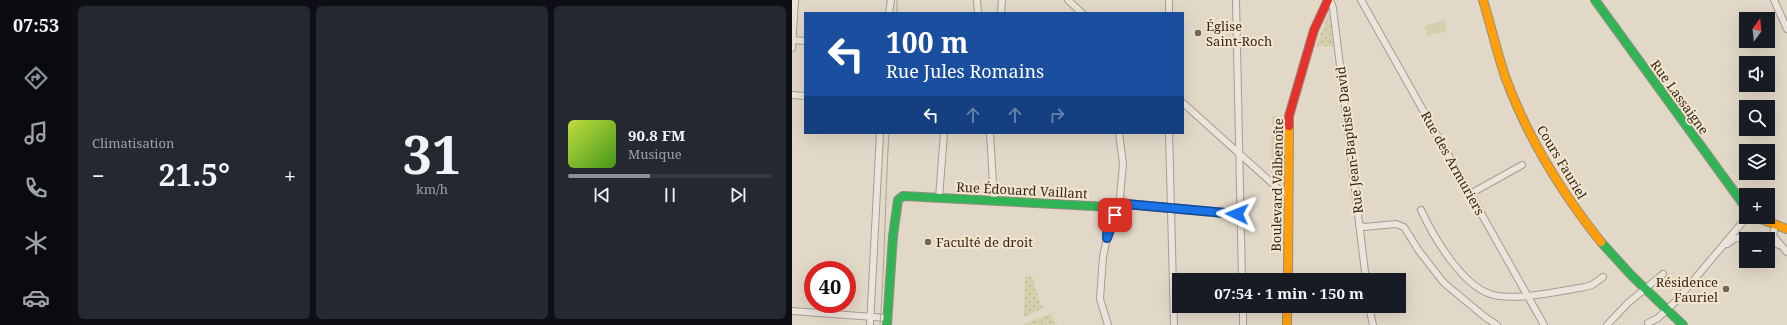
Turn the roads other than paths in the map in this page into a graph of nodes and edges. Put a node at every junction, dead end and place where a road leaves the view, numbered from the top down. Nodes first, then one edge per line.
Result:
1 (795, 0) edge
2 (891, 0) edge
3 (977, 0) edge
4 (1002, 0) edge
5 (1068, 0) edge
6 (1169, 0) edge
7 (1236, 0) edge
8 (1329, 0) edge
9 (1361, 0) edge
10 (1483, 0) edge
11 (1595, 0) edge
12 (1774, 0) edge
13 (889, 12) edge
14 (978, 12) edge
15 (1001, 12) edge
16 (1081, 12) edge
17 (1169, 12) edge
18 (1787, 29) edge
19 (792, 40) edge
20 (804, 41) edge
21 (792, 48) edge
22 (792, 95) edge
23 (804, 96) edge
24 (1184, 104) edge
25 (880, 134) edge
26 (944, 134) edge
27 (990, 134) edge
28 (1118, 134) edge
29 (1169, 134) edge
30 (1239, 153) junction
31 (1522, 165) dead end
32 (1289, 192) junction
33 (1470, 194) junction
34 (939, 198) junction
35 (1739, 198) edge
36 (994, 201) junction
37 (1114, 206) junction
38 (1171, 209) junction
39 (1421, 210) dead end
40 (1240, 212) junction
41 (1741, 224) edge
42 (1359, 225) junction
43 (1775, 225) joint
44 (1787, 229) edge
45 (1739, 236) edge
46 (1775, 243) edge
47 (1781, 246) junction
48 (1721, 249) junction
49 (1787, 252) edge
50 (1242, 273) edge
51 (1288, 273) edge
52 (1365, 273) edge
53 (1663, 274) dead end
54 (1603, 277) dead end
55 (1645, 289) junction
56 (1527, 296) junction
57 (1667, 310) junction
58 (792, 311) edge
59 (1243, 313) edge
60 (1287, 313) edge
61 (1370, 313) edge
62 (870, 317) junction
63 (887, 322) edge
64 (1648, 323) dead end
65 (870, 325) edge
66 (1108, 325) edge
67 (1174, 325) edge
68 (1243, 325) edge
69 (1287, 325) edge
70 (1373, 325) edge
71 (1497, 325) edge
72 (1544, 325) edge
73 (1607, 325) edge
74 (1682, 325) edge

1 - 19 street
2 - 13 street
3 - 14 street
4 - 15 street
5 - 16 street
6 - 17 street
7 - 30 street
8 - 32 street, Boulevard Valbenoîte
8 - 42 street, Rue Jean-Baptiste David
9 - 33 street, Rue des Armuriers
10 - 55 street, Cours Fauriel
11 - 35 street, Rue Lassaigne
12 - 18 street
19 - 20 street
19 - 21 street
22 - 23 street
24 - 30 street
25 - 62 street
26 - 34 street
27 - 36 street
28 - 37 street
29 - 38 street
30 - 32 street
30 - 40 street
31 - 33 street
32 - 51 street, Boulevard Valbenoîte
33 - 56 street, Rue des Armuriers
34 - 36 street, Rue Édouard Vaillant
34 - 63 street, Rue Édouard Vaillant
36 - 37 street, Rue Édouard Vaillant
37 - 38 street, Rue Édouard Vaillant
37 - 66 street
38 - 40 street, Rue Édouard Vaillant
38 - 67 street
39 - 56 street
40 - 50 street
41 - 48 street
42 - 52 street, Rue Jean-Baptiste David
42 - 71 street
43 - 44 street
43 - 47 street
45 - 48 street
46 - 47 street
47 - 49 street
48 - 57 street
53 - 55 street
54 - 56 street
55 - 57 street, Cours Fauriel
55 - 73 street
56 - 72 street, Rue des Armuriers
57 - 64 street
57 - 74 street, Cours Fauriel
58 - 62 street
59 - 68 street
60 - 69 street
61 - 70 street
62 - 63 street
62 - 65 street

